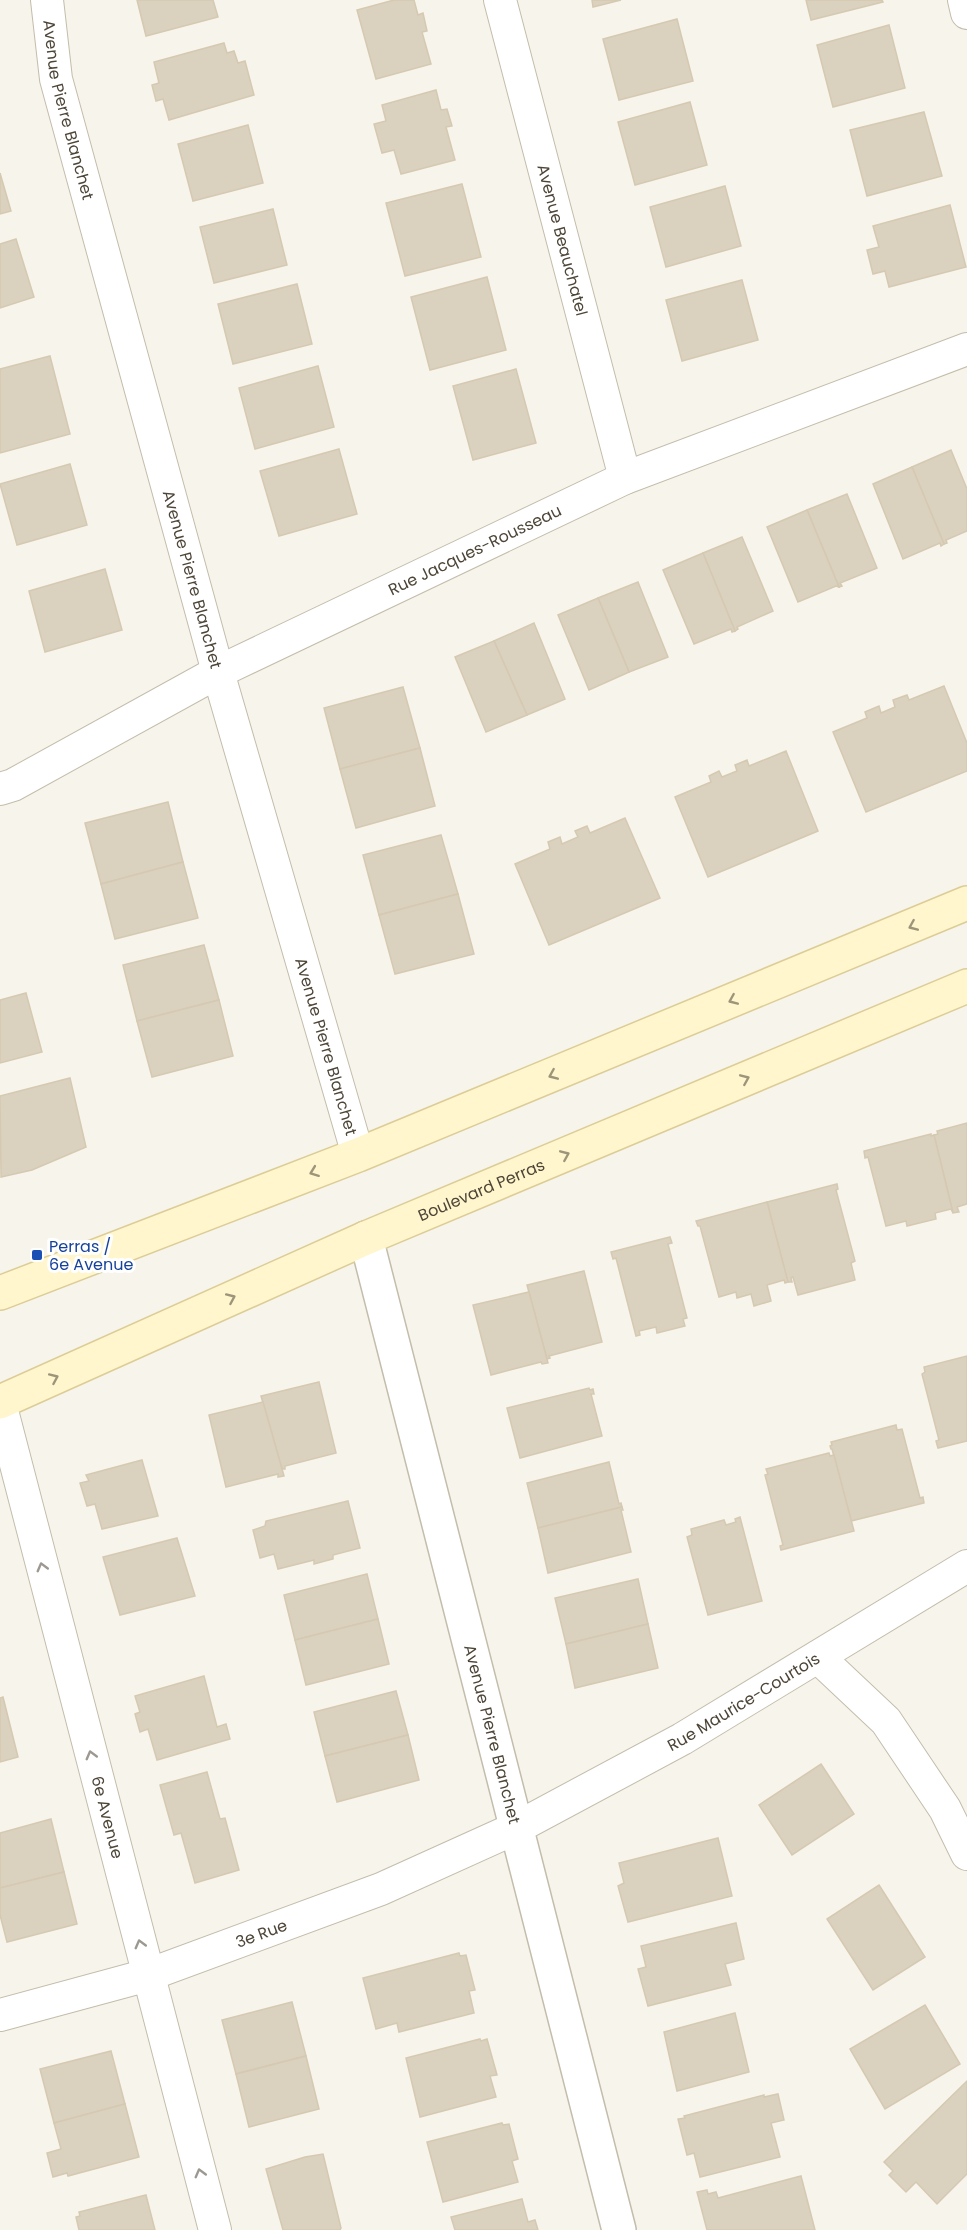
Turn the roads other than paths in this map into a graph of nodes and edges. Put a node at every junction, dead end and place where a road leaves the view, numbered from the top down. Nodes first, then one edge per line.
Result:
1 (47, 0) edge
2 (500, 0) edge
3 (964, 0) edge
4 (967, 13) edge
5 (967, 349) edge
6 (625, 478) junction
7 (218, 672) junction
8 (0, 789) edge
9 (967, 903) edge
10 (967, 986) edge
11 (358, 1155) junction
12 (366, 1238) junction
13 (0, 1293) edge
14 (0, 1402) edge
15 (967, 1566) edge
16 (818, 1657) junction
17 (516, 1827) junction
18 (967, 1854) edge
19 (148, 1975) junction
20 (0, 2015) edge
21 (215, 2230) edge
22 (619, 2230) edge

1 - 7 street, Avenue Pierre Blanchet
2 - 6 street, Avenue Beauchatel
3 - 4 street
5 - 6 street, Rue Jacques-Rousseau
6 - 7 street, Rue Jacques-Rousseau
7 - 8 street, Rue Jacques-Rousseau
7 - 11 street, Avenue Pierre Blanchet
9 -> 11 main road
12 -> 10 main road, Boulevard Perras
11 -> 13 main road
14 -> 12 main road, Boulevard Perras
12 - 17 street, Avenue Pierre Blanchet
19 -> 14 street, 6e Avenue
15 - 16 street, Rue Maurice-Courtois
16 - 17 street, Rue Maurice-Courtois
16 - 18 street
17 - 19 street, 3e Rue
17 - 22 street, Avenue Pierre Blanchet
19 - 20 street, 3e Rue
21 -> 19 street, 6e Avenue

